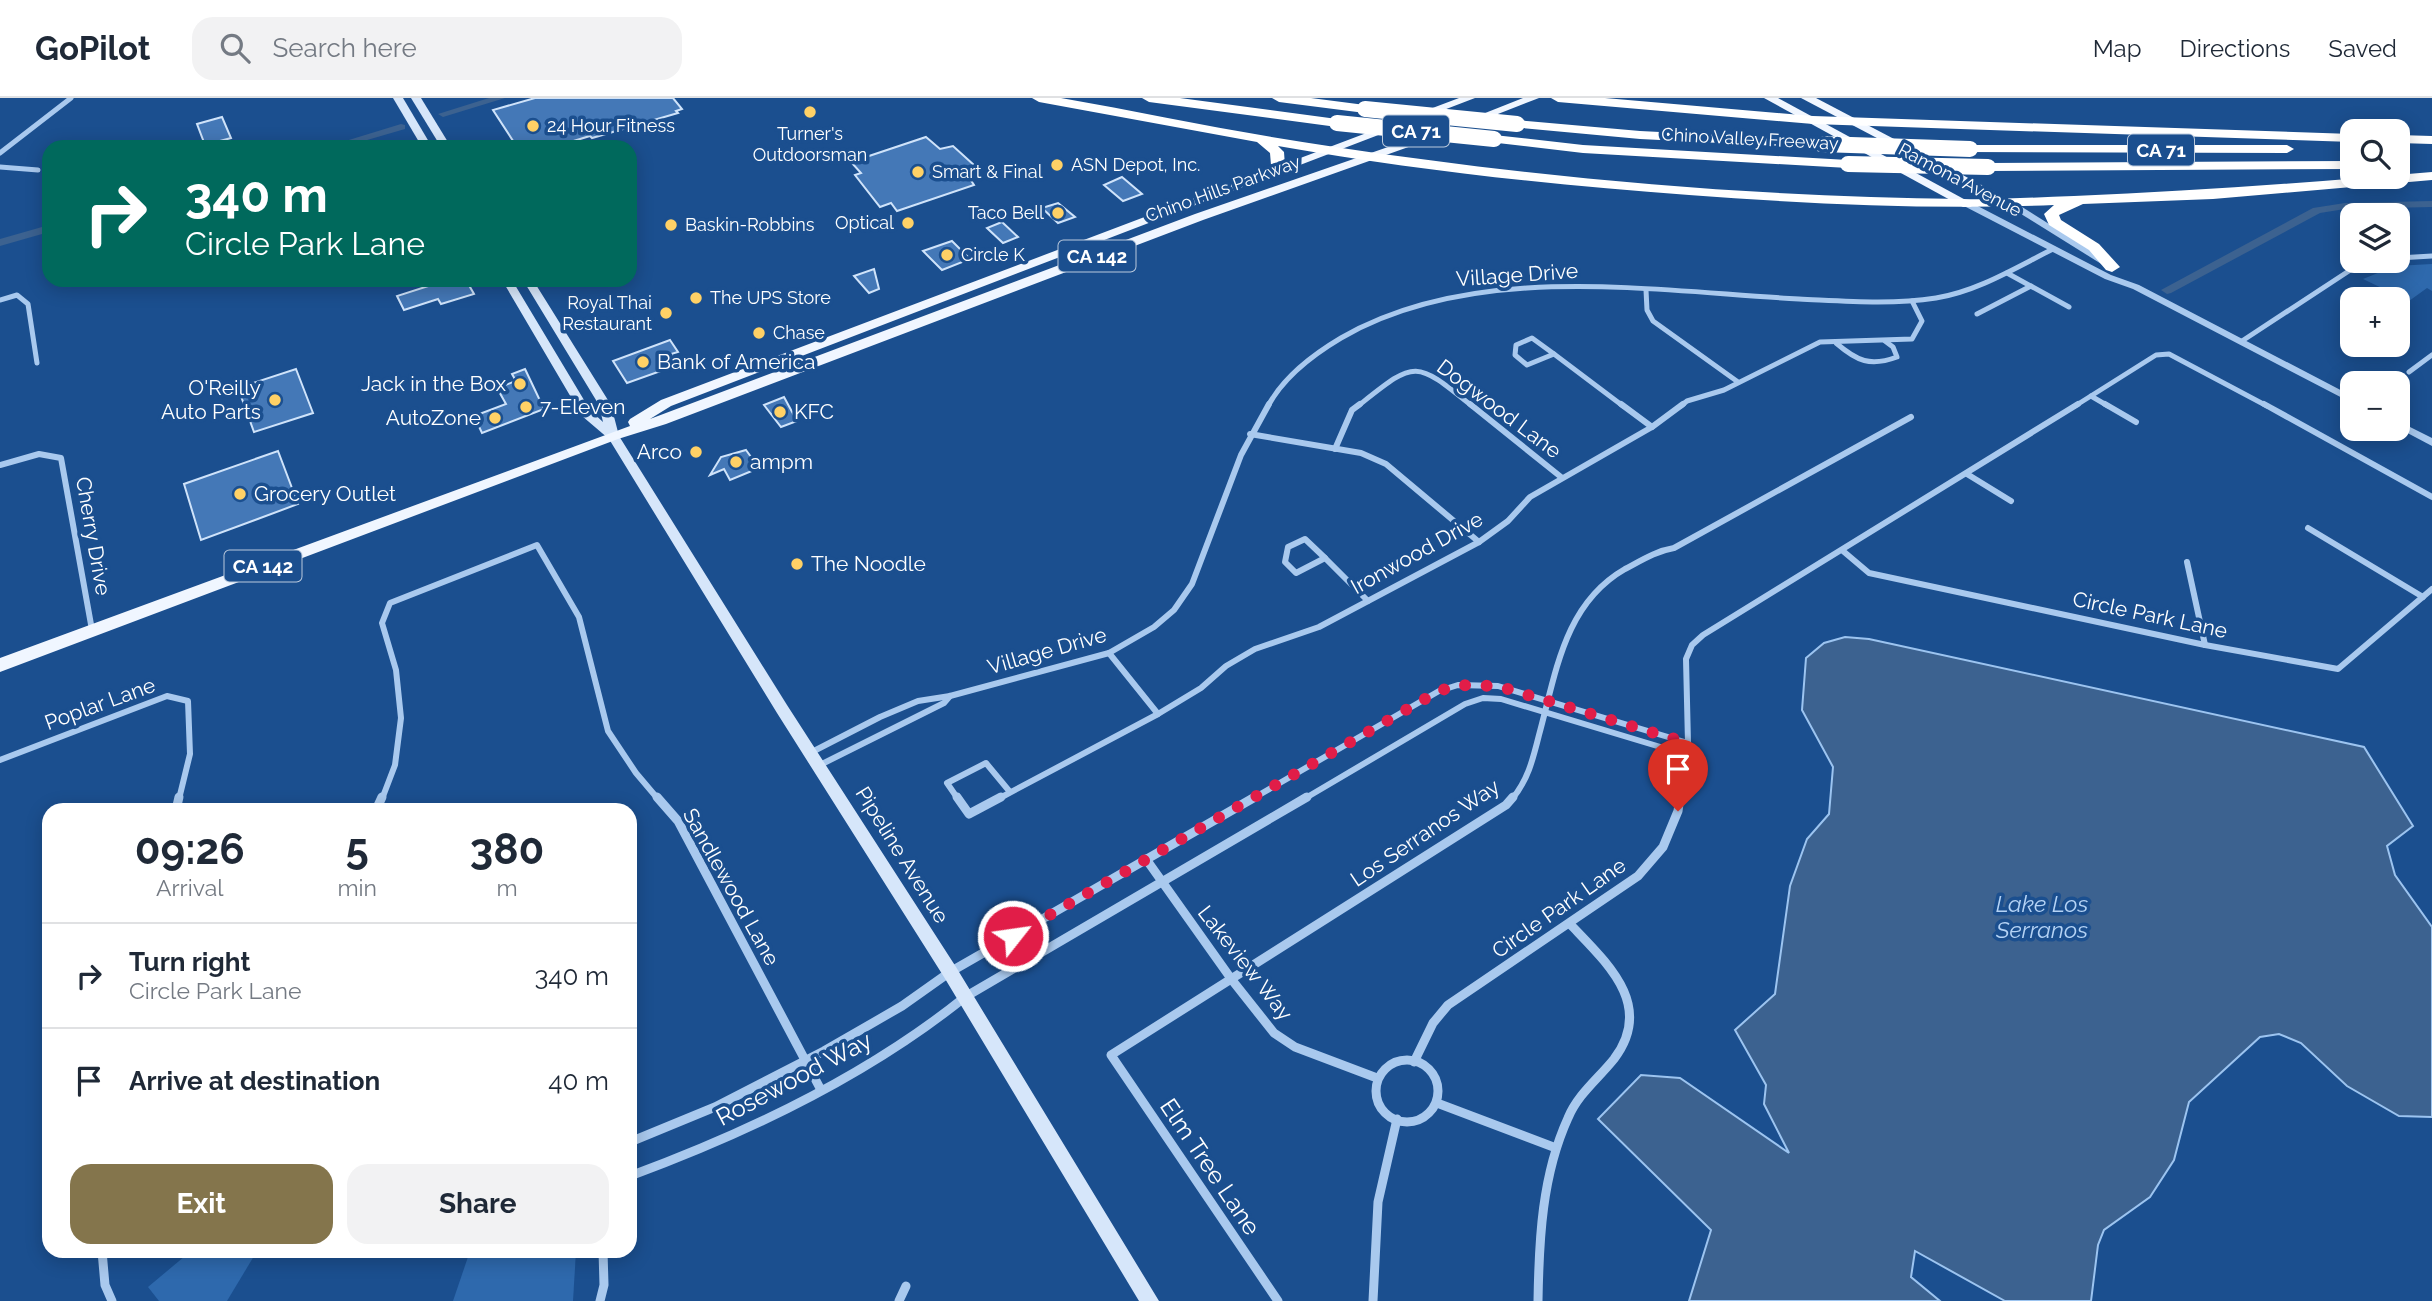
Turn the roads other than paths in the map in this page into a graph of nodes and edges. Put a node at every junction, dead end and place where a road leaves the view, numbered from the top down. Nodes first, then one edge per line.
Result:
1 (71, 98) edge
2 (398, 98) edge
3 (416, 98) edge
4 (1039, 98) edge
5 (1149, 98) edge
6 (1279, 98) edge
7 (1469, 98) edge
8 (1533, 98) edge
9 (1558, 98) edge
10 (1770, 98) edge
11 (1807, 98) edge
12 (1813, 120) junction
13 (1853, 120) junction
14 (2340, 138) edge
15 (1263, 139) junction
16 (2410, 139) edge
17 (423, 140) edge
18 (442, 140) edge
19 (2432, 140) edge
20 (2432, 147) edge
21 (2340, 148) edge
22 (2410, 148) edge
23 (1331, 151) junction
24 (0, 152) edge
25 (1375, 156) junction
26 (2432, 164) edge
27 (2340, 165) edge
28 (2410, 165) edge
29 (0, 167) edge
30 (38, 170) dead end
31 (1272, 174) junction
32 (2432, 176) edge
33 (2122, 198) junction
34 (2008, 202) junction
35 (1967, 204) junction
36 (2053, 249) junction
37 (2432, 256) edge
38 (2410, 257) edge
39 (2112, 267) junction
40 (2007, 273) junction
41 (2346, 273) edge
42 (2031, 286) junction
43 (511, 287) edge
44 (532, 287) edge
45 (2137, 287) junction
46 (1646, 289) junction
47 (0, 300) edge
48 (1912, 301) junction
49 (2069, 307) dead end
50 (1977, 314) dead end
51 (1885, 341) junction
52 (2242, 341) junction
53 (1835, 342) junction
54 (1554, 354) junction
55 (2432, 355) edge
56 (37, 363) dead end
57 (2410, 371) edge
58 (1738, 382) junction
59 (2340, 394) edge
60 (2091, 396) junction
61 (1911, 417) dead end
62 (2136, 422) dead end
63 (1652, 427) junction
64 (2410, 431) edge
65 (1250, 434) junction
66 (613, 436) junction
67 (2432, 443) edge
68 (1335, 449) junction
69 (0, 465) edge
70 (1967, 474) junction
71 (1561, 477) junction
72 (2432, 497) edge
73 (2011, 501) dead end
74 (2308, 528) dead end
75 (1479, 542) junction
76 (1843, 551) junction
77 (1325, 558) junction
78 (2187, 562) dead end
79 (2432, 589) edge
80 (2423, 597) junction
81 (1368, 601) junction
82 (92, 630) junction
83 (2205, 645) junction
84 (1109, 653) junction
85 (0, 665) edge
86 (950, 696) junction
87 (1550, 700) junction
88 (1546, 713) junction
89 (1158, 714) junction
90 (867, 725) junction
91 (875, 737) junction
92 (1688, 743) junction
93 (1686, 755) junction
94 (814, 759) junction
95 (0, 760) edge
96 (1010, 792) junction
97 (178, 803) edge
98 (380, 803) edge
99 (1146, 859) junction
100 (1161, 881) junction
101 (1570, 924) junction
102 (950, 972) junction
103 (1232, 981) junction
104 (965, 997) junction
105 (1111, 1055) joint
106 (1413, 1062) junction
107 (806, 1063) junction
108 (1377, 1078) junction
109 (821, 1090) junction
110 (1437, 1103) junction
111 (1397, 1119) junction
112 (637, 1139) edge
113 (1556, 1148) junction
114 (637, 1173) edge
115 (103, 1258) edge
116 (603, 1258) edge
117 (906, 1286) dead end
118 (112, 1301) edge
119 (600, 1301) edge
120 (900, 1301) edge
121 (1150, 1301) edge
122 (1278, 1301) edge
123 (1373, 1301) edge
124 (1538, 1301) edge

1 - 24 street
2 - 17 main road
3 - 18 main road
4 - 15 highway
5 - 27 highway, Chino Valley Freeway / CA 71, bridge
6 - 21 highway, Chino Valley Freeway / CA 71, bridge
7 - 23 main road, Chino Hills Parkway / CA 142
8 - 25 main road, Chino Hills Parkway / CA 142
9 - 12 highway
10 - 12 main road, Ramona Avenue
11 - 13 main road, Ramona Avenue
12 - 13 highway
12 - 35 main road, Ramona Avenue
13 - 14 highway
13 - 34 main road, Ramona Avenue
15 - 23 highway
15 - 31 highway
16 - 19 highway
20 - 22 highway
23 - 25 highway
23 - 31 main road, Chino Hills Parkway / CA 142
25 - 35 highway
25 - 66 main road, Chino Hills Parkway / CA 142
26 - 28 highway
29 - 30 street
31 - 66 main road, Chino Hills Parkway / CA 142
32 - 33 highway
33 - 34 highway
33 - 39 highway
34 - 35 highway
34 - 39 street, Ramona Avenue
35 - 36 street, Ramona Avenue
36 - 40 street, Village Drive
36 - 45 street, Ramona Avenue
37 - 38 street
39 - 45 street, Ramona Avenue
40 - 42 street
40 - 48 street, Village Drive
41 - 52 street
42 - 49 street
42 - 50 street
43 - 66 main road, Pipeline Avenue
44 - 66 main road, Pipeline Avenue
45 - 52 street, Ramona Avenue
46 - 48 street, Village Drive
46 - 58 street
46 - 65 street, Village Drive
47 - 56 street
48 - 51 street, Ironwood Drive
51 - 53 street, Ironwood Drive
51 - 53 street
52 - 59 street, Ramona Avenue
53 - 58 street, Ironwood Drive
54 - 54 street
54 - 63 street
55 - 57 street
58 - 63 street, Ironwood Drive
60 - 62 street
60 - 70 street, Circle Park Lane
60 - 72 street, Circle Park Lane
61 - 87 street, Los Serranos Way
63 - 71 street, Ironwood Drive
64 - 67 street
65 - 68 street
65 - 84 street, Village Drive
66 - 82 main road, Chino Hills Parkway / CA 142
66 - 94 main road, Pipeline Avenue
68 - 71 street, Dogwood Lane
68 - 75 street
69 - 82 street, Cherry Drive
70 - 73 street
70 - 76 street, Circle Park Lane
71 - 75 street, Ironwood Drive
74 - 80 street
75 - 81 street, Ironwood Drive
76 - 83 street, Circle Park Lane
76 - 92 street, Circle Park Lane
77 - 77 street
77 - 81 street
78 - 83 street
79 - 80 street, Circle Park Lane
80 - 83 street, Circle Park Lane
81 - 89 street, Ironwood Drive
82 - 85 main road, Chino Hills Parkway / CA 142
84 - 86 street, Village Drive
84 - 89 street
86 - 90 street, Village Drive
86 - 91 street, Village Drive
87 - 88 street, Los Serranos Way
87 - 92 street, Rosewood Way
87 - 99 street, Rosewood Way
88 - 93 street, Rosewood Way
88 - 100 street, Rosewood Way
88 - 103 street, Los Serranos Way
89 - 96 street, Ironwood Drive
90 - 91 street
90 - 94 street, Village Drive
91 - 94 street, Village Drive
92 - 93 street, Circle Park Lane
93 - 101 street, Circle Park Lane
94 - 102 main road, Pipeline Avenue
95 - 97 street, Poplar Lane
96 - 96 street, Ironwood Drive
98 - 107 street, Sandlewood Lane
99 - 100 street, Lakeview Way
99 - 102 street, Rosewood Way
100 - 103 street, Lakeview Way
100 - 104 street, Rosewood Way
101 - 106 street, Circle Park Lane
101 - 113 street
102 - 104 main road, Pipeline Avenue
102 - 107 street, Rosewood Way
103 - 105 street, Los Serranos Way
103 - 108 street, Lakeview Way
104 - 109 street, Rosewood Way
104 - 121 main road, Pipeline Avenue
105 - 122 street, Elm Tree Lane
106 - 108 street
106 - 110 street
107 - 109 street, Sandlewood Lane
107 - 112 street, Rosewood Way
108 - 111 street
109 - 114 street, Rosewood Way
110 - 111 street
110 - 113 street
111 - 123 street
113 - 124 street
115 - 118 street
116 - 119 street
117 - 120 street

